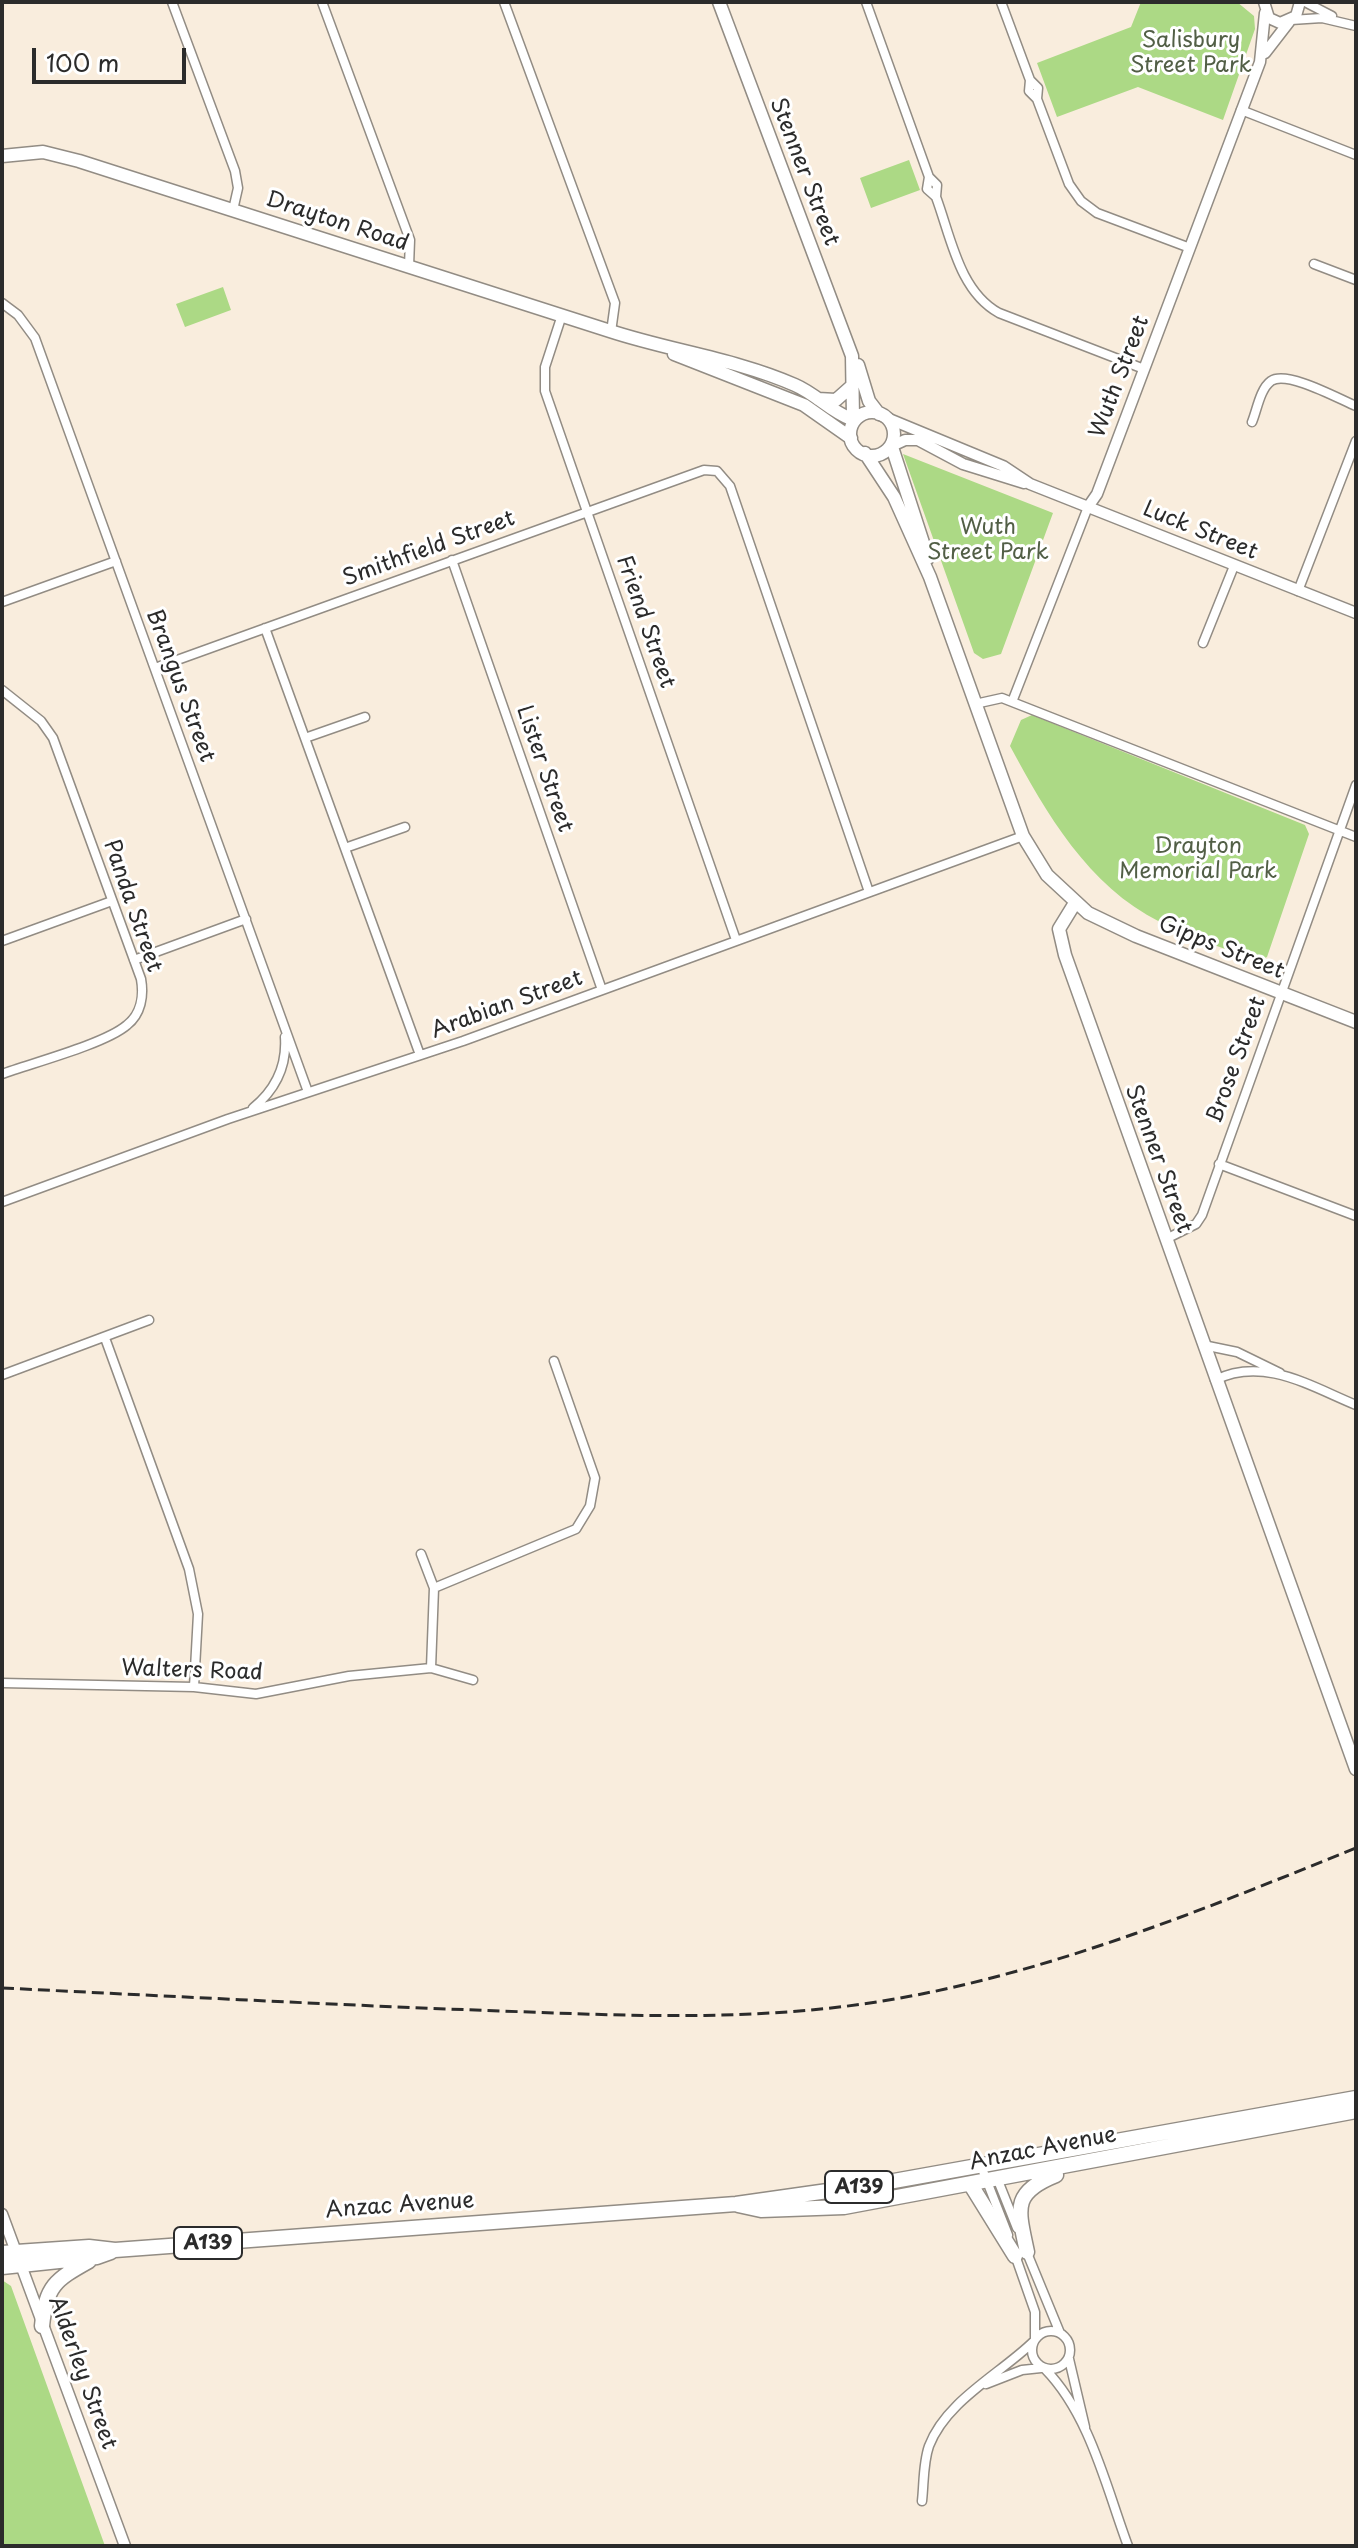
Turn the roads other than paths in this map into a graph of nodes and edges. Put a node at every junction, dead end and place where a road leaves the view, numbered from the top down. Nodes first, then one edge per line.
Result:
1 (172, 2) edge
2 (322, 2) edge
3 (504, 2) edge
4 (719, 2) edge
5 (1001, 2) edge
6 (1302, 2) edge
7 (863, 3) edge
8 (1262, 7) edge
9 (1291, 20) junction
10 (1339, 20) junction
11 (1356, 26) edge
12 (1260, 62) junction
13 (1241, 110) junction
14 (1356, 155) edge
15 (2, 156) edge
16 (233, 210) junction
17 (1190, 248) junction
18 (1314, 264) dead end
19 (409, 266) junction
20 (1356, 280) edge
21 (2, 303) edge
22 (562, 315) junction
23 (611, 332) junction
24 (657, 345) junction
25 (852, 356) junction
26 (1144, 369) junction
27 (854, 384) junction
28 (818, 399) junction
29 (1356, 406) edge
30 (881, 416) junction
31 (852, 418) junction
32 (1252, 422) dead end
33 (851, 438) junction
34 (1356, 441) edge
35 (892, 447) junction
36 (865, 453) junction
37 (1030, 484) junction
38 (1088, 507) junction
39 (588, 512) junction
40 (452, 560) junction
41 (116, 561) junction
42 (1234, 566) junction
43 (930, 577) junction
44 (1298, 591) junction
45 (2, 601) edge
46 (1356, 613) edge
47 (265, 628) junction
48 (1203, 643) dead end
49 (155, 668) junction
50 (4, 695) edge
51 (1012, 702) junction
52 (975, 704) junction
53 (365, 717) dead end
54 (305, 738) junction
55 (1356, 785) edge
56 (405, 827) dead end
57 (1339, 830) junction
58 (1023, 836) junction
59 (1356, 837) edge
60 (345, 848) junction
61 (869, 892) junction
62 (112, 901) junction
63 (1075, 903) junction
64 (246, 919) junction
65 (736, 940) junction
66 (2, 941) edge
67 (134, 960) junction
68 (602, 990) junction
69 (1280, 993) junction
70 (1356, 1022) edge
71 (283, 1023) junction
72 (420, 1055) junction
73 (2, 1074) edge
74 (308, 1092) junction
75 (245, 1113) junction
76 (1219, 1164) junction
77 (2, 1202) edge
78 (1356, 1216) edge
79 (1166, 1239) junction
80 (149, 1320) dead end
81 (105, 1338) junction
82 (1203, 1345) junction
83 (554, 1361) dead end
84 (2, 1375) edge
85 (1285, 1376) junction
86 (1215, 1380) junction
87 (1356, 1405) edge
88 (421, 1554) dead end
89 (434, 1588) junction
90 (431, 1668) junction
91 (473, 1680) dead end
92 (2, 1683) edge
93 (194, 1687) junction
94 (1356, 1769) edge
95 (1356, 2098) edge
96 (1356, 2111) edge
97 (1082, 2163) junction
98 (986, 2165) junction
99 (993, 2181) junction
100 (971, 2185) junction
101 (736, 2204) junction
102 (2, 2214) edge
103 (115, 2250) junction
104 (1021, 2254) junction
105 (13, 2257) edge
106 (97, 2257) junction
107 (2, 2267) edge
108 (42, 2326) junction
109 (1060, 2333) junction
110 (1034, 2341) junction
111 (1069, 2358) junction
112 (1044, 2368) junction
113 (985, 2384) junction
114 (1086, 2432) junction
115 (922, 2501) dead end
116 (125, 2546) edge
117 (1128, 2546) edge

1 - 16 street
2 - 19 street
3 - 23 street
4 - 25 main road, Stenner Street
5 - 17 street
6 - 9 street, Wuth Street
6 - 10 street
7 - 26 street
8 - 9 street
8 - 12 street, Wuth Street
9 - 10 street
9 - 12 street, Wuth Street
10 - 11 street
12 - 13 street, Wuth Street
13 - 14 street
13 - 17 street, Wuth Street
15 - 16 main road, Drayton Road
16 - 19 main road, Drayton Road
17 - 26 street, Wuth Street
18 - 20 street
19 - 22 main road, Drayton Road
21 - 41 street, Brangus Street
22 - 23 main road, Drayton Road
22 - 39 street, Friend Street
23 - 24 main road, Drayton Road
24 - 28 main road, Drayton Road
24 - 33 main road, Drayton Road
25 - 27 main road, Stenner Street
25 - 30 main road, Stenner Street
26 - 38 street, Wuth Street
27 - 28 main road
27 - 31 main road, Stenner Street
28 - 31 main road, Drayton Road
29 - 32 street
30 - 31 main road
30 - 35 main road
30 - 37 street, Luck Street
31 - 33 main road
33 - 36 main road
34 - 44 street
35 - 36 main road
35 - 37 street, Luck Street
35 - 43 main road
36 - 43 main road
37 - 38 street, Luck Street
38 - 42 street, Luck Street
38 - 51 street, Wuth Street
39 - 40 street, Smithfield Street
39 - 61 street, Smithfield Street
39 - 65 street, Friend Street
40 - 47 street, Smithfield Street
40 - 68 street, Lister Street
41 - 45 street
41 - 49 street, Brangus Street
42 - 44 street, Luck Street
42 - 48 street
43 - 52 main road
44 - 46 street, Luck Street
47 - 49 street, Smithfield Street
47 - 54 street
49 - 64 street, Brangus Street
50 - 62 street, Panda Street
51 - 52 street
51 - 57 street
52 - 58 main road
53 - 54 street
54 - 60 street
55 - 57 street, Brose Street
56 - 60 street
57 - 59 street
57 - 69 street, Brose Street
58 - 61 street, Arabian Street
58 - 63 main road
60 - 72 street
61 - 65 street, Arabian Street
62 - 66 street
62 - 67 street, Panda Street
63 - 69 main road, Gipps Street
63 - 79 main road, Stenner Street
64 - 67 street
64 - 71 street, Brangus Street
65 - 68 street, Arabian Street
67 - 73 street, Panda Street
68 - 72 street, Arabian Street
69 - 70 main road, Gipps Street
69 - 76 street, Brose Street
71 - 74 street, Brangus Street
71 - 75 street
72 - 74 street, Arabian Street
74 - 75 street, Arabian Street
75 - 77 street, Arabian Street
76 - 78 street
76 - 79 street, Brose Street
79 - 82 main road, Stenner Street
80 - 81 street
81 - 84 street
81 - 93 street
82 - 85 street
82 - 86 main road, Stenner Street
83 - 89 street
85 - 86 street
85 - 87 street
86 - 94 main road, Stenner Street
88 - 89 street
89 - 90 street
90 - 91 street, Walters Road
90 - 93 street, Walters Road
92 - 93 street, Walters Road
95 - 98 highway, Anzac Avenue / A139
96 - 97 highway, Anzac Avenue / A139
97 - 99 highway, Anzac Avenue / A139
97 - 104 highway
98 - 99 street
98 - 101 highway, Anzac Avenue / A139
99 - 100 highway, Anzac Avenue / A139
99 - 104 street
100 - 101 highway, Anzac Avenue / A139
100 - 104 highway
101 - 103 highway, Anzac Avenue / A139
102 - 105 street, Alderley Street
103 - 105 highway, Anzac Avenue / A139
103 - 106 highway, Anzac Avenue / A139
104 - 109 street
104 - 110 street
105 - 106 highway, Anzac Avenue / A139
105 - 107 highway, Anzac Avenue / A139
105 - 108 street, Alderley Street
106 - 108 highway
108 - 116 street, Alderley Street
109 - 110 street
109 - 111 street
110 - 112 street
110 - 113 street
111 - 112 street
111 - 114 street
112 - 113 street
112 - 114 street
113 - 115 street
114 - 117 street

